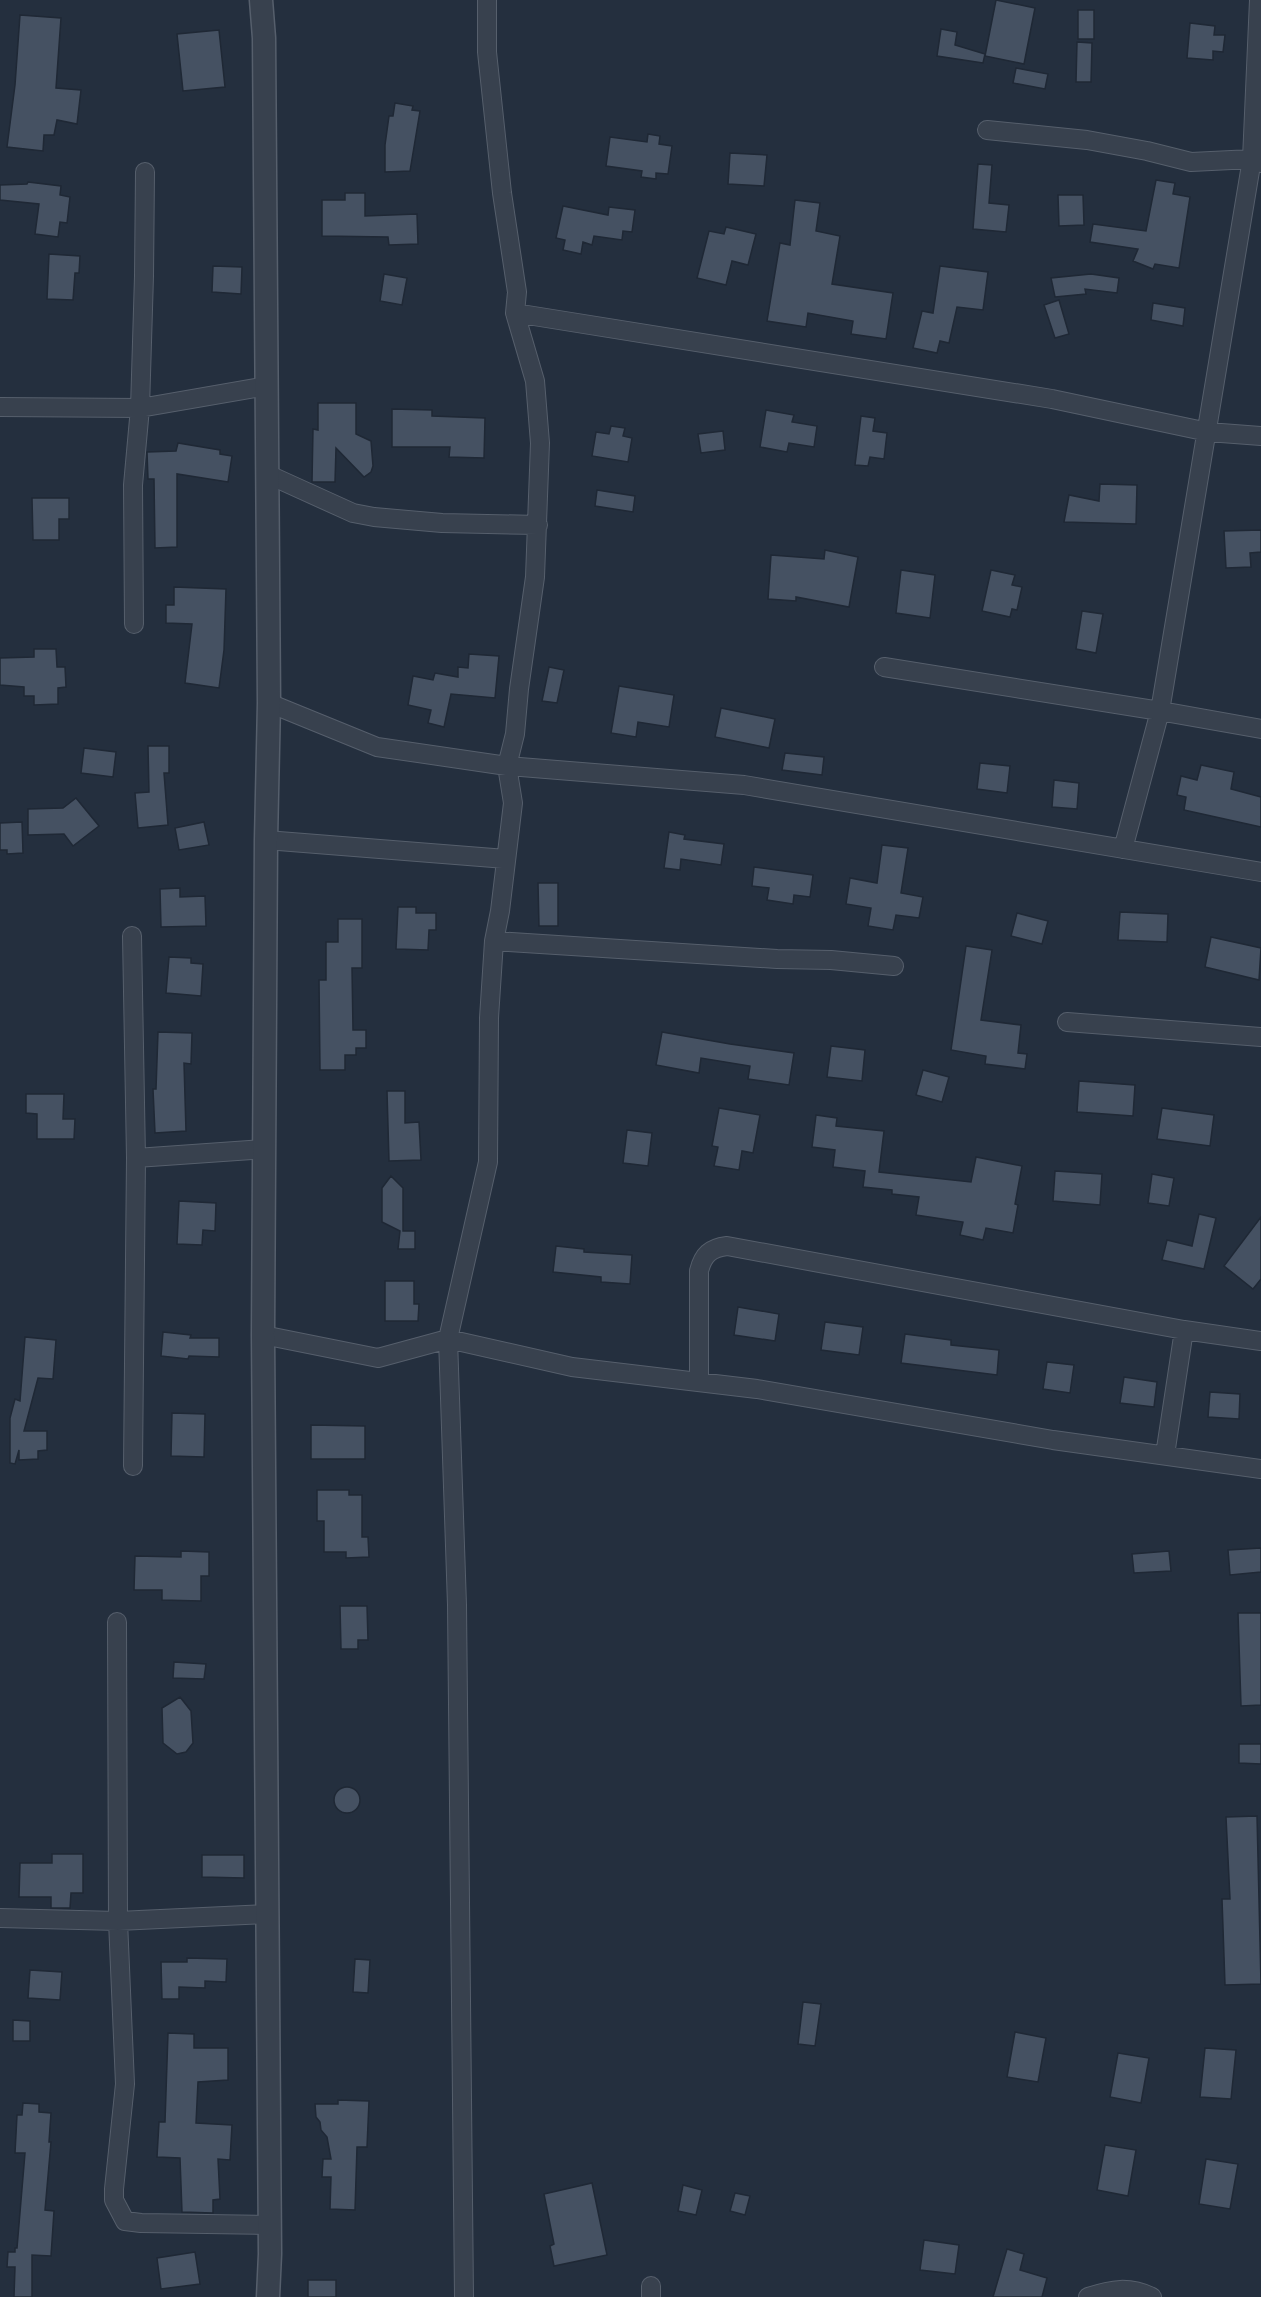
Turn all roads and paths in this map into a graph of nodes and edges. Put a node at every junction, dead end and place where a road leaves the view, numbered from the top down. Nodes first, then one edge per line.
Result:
1 (261, 0) edge
2 (487, 0) edge
3 (1259, 0) edge
4 (987, 130) dead end
5 (1257, 161) edge
6 (145, 172) dead end
7 (514, 313) junction
8 (267, 386) junction
9 (0, 407) edge
10 (140, 408) junction
11 (1208, 432) junction
12 (1261, 436) edge
13 (267, 474) junction
14 (538, 525) junction
15 (134, 624) dead end
16 (884, 667) dead end
17 (269, 703) junction
18 (1160, 711) junction
19 (1261, 729) edge
20 (507, 766) junction
21 (266, 840) junction
22 (1123, 849) junction
23 (506, 859) junction
24 (1261, 872) edge
25 (132, 936) dead end
26 (494, 941) junction
27 (894, 966) dead end
28 (1067, 1022) dead end
29 (1261, 1037) edge
30 (265, 1149) junction
31 (136, 1158) junction
32 (1184, 1330) junction
33 (263, 1335) junction
34 (448, 1339) junction
35 (1261, 1341) edge
36 (699, 1382) junction
37 (1165, 1455) junction
38 (133, 1466) dead end
39 (1261, 1469) edge
40 (117, 1622) dead end
41 (268, 1914) junction
42 (0, 1918) edge
43 (118, 1921) junction
44 (269, 2225) junction
45 (268, 2297) edge
46 (464, 2297) edge
47 (1088, 2297) edge
48 (1152, 2297) edge

1 - 8 street
2 - 7 street
3 - 5 street
4 - 5 street
5 - 11 street
6 - 10 street
7 - 11 street
7 - 14 street
8 - 10 street
8 - 13 street
9 - 10 street
10 - 15 street
11 - 12 street
11 - 18 street
13 - 14 street
13 - 17 street
14 - 20 street
16 - 18 street
17 - 20 street
17 - 21 street
18 - 19 street
18 - 22 street
20 - 22 street
20 - 23 street
21 - 23 street
21 - 30 street
22 - 24 street
23 - 26 street
25 - 31 street
26 - 27 street
26 - 34 street
28 - 29 street
30 - 31 street
30 - 33 street
31 - 38 street
32 - 35 street
32 - 36 street
32 - 37 street
33 - 34 street
33 - 41 street
34 - 36 street
34 - 46 street
36 - 37 street
37 - 39 street
40 - 43 street
41 - 43 street
41 - 44 street
42 - 43 street
43 - 44 street
44 - 45 street
47 - 48 street

